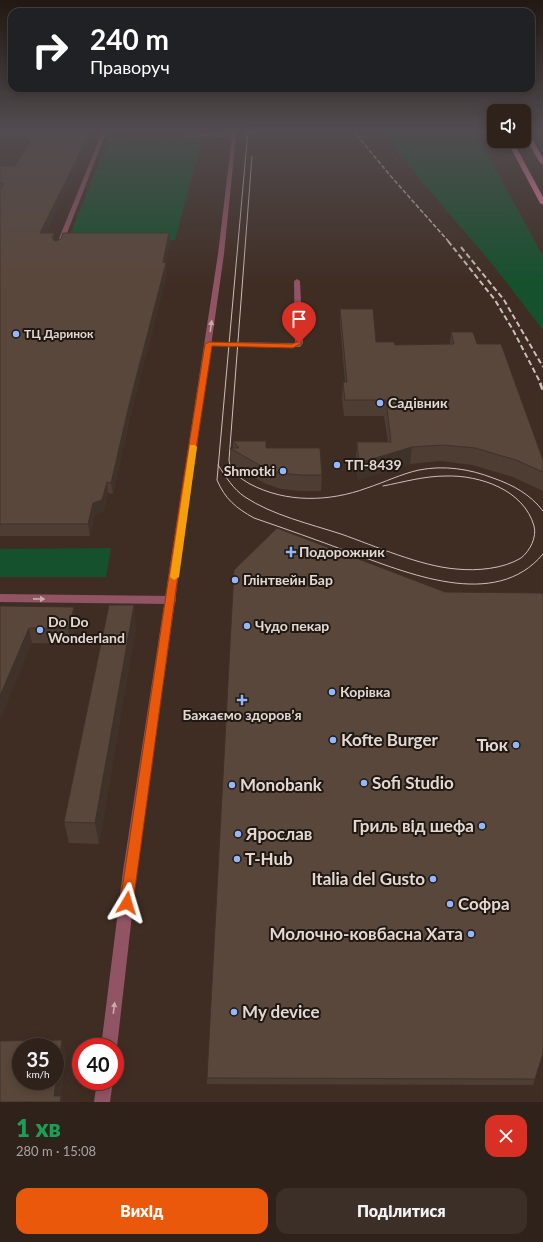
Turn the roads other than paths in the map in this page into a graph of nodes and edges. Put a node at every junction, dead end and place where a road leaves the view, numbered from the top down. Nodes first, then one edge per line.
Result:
1 (85, 181) edge
2 (228, 181) edge
3 (532, 181) edge
4 (543, 202) edge
5 (58, 248) edge
6 (297, 281) dead end
7 (209, 344) junction
8 (0, 598) edge
9 (171, 600) junction
10 (110, 1038) edge
11 (104, 1090) edge
12 (102, 1102) edge

1 - 5 street
7 -> 2 street
3 - 4 highway
6 - 7 street
7 - 9 street
8 -> 9 street
10 -> 9 street
11 - 12 street

